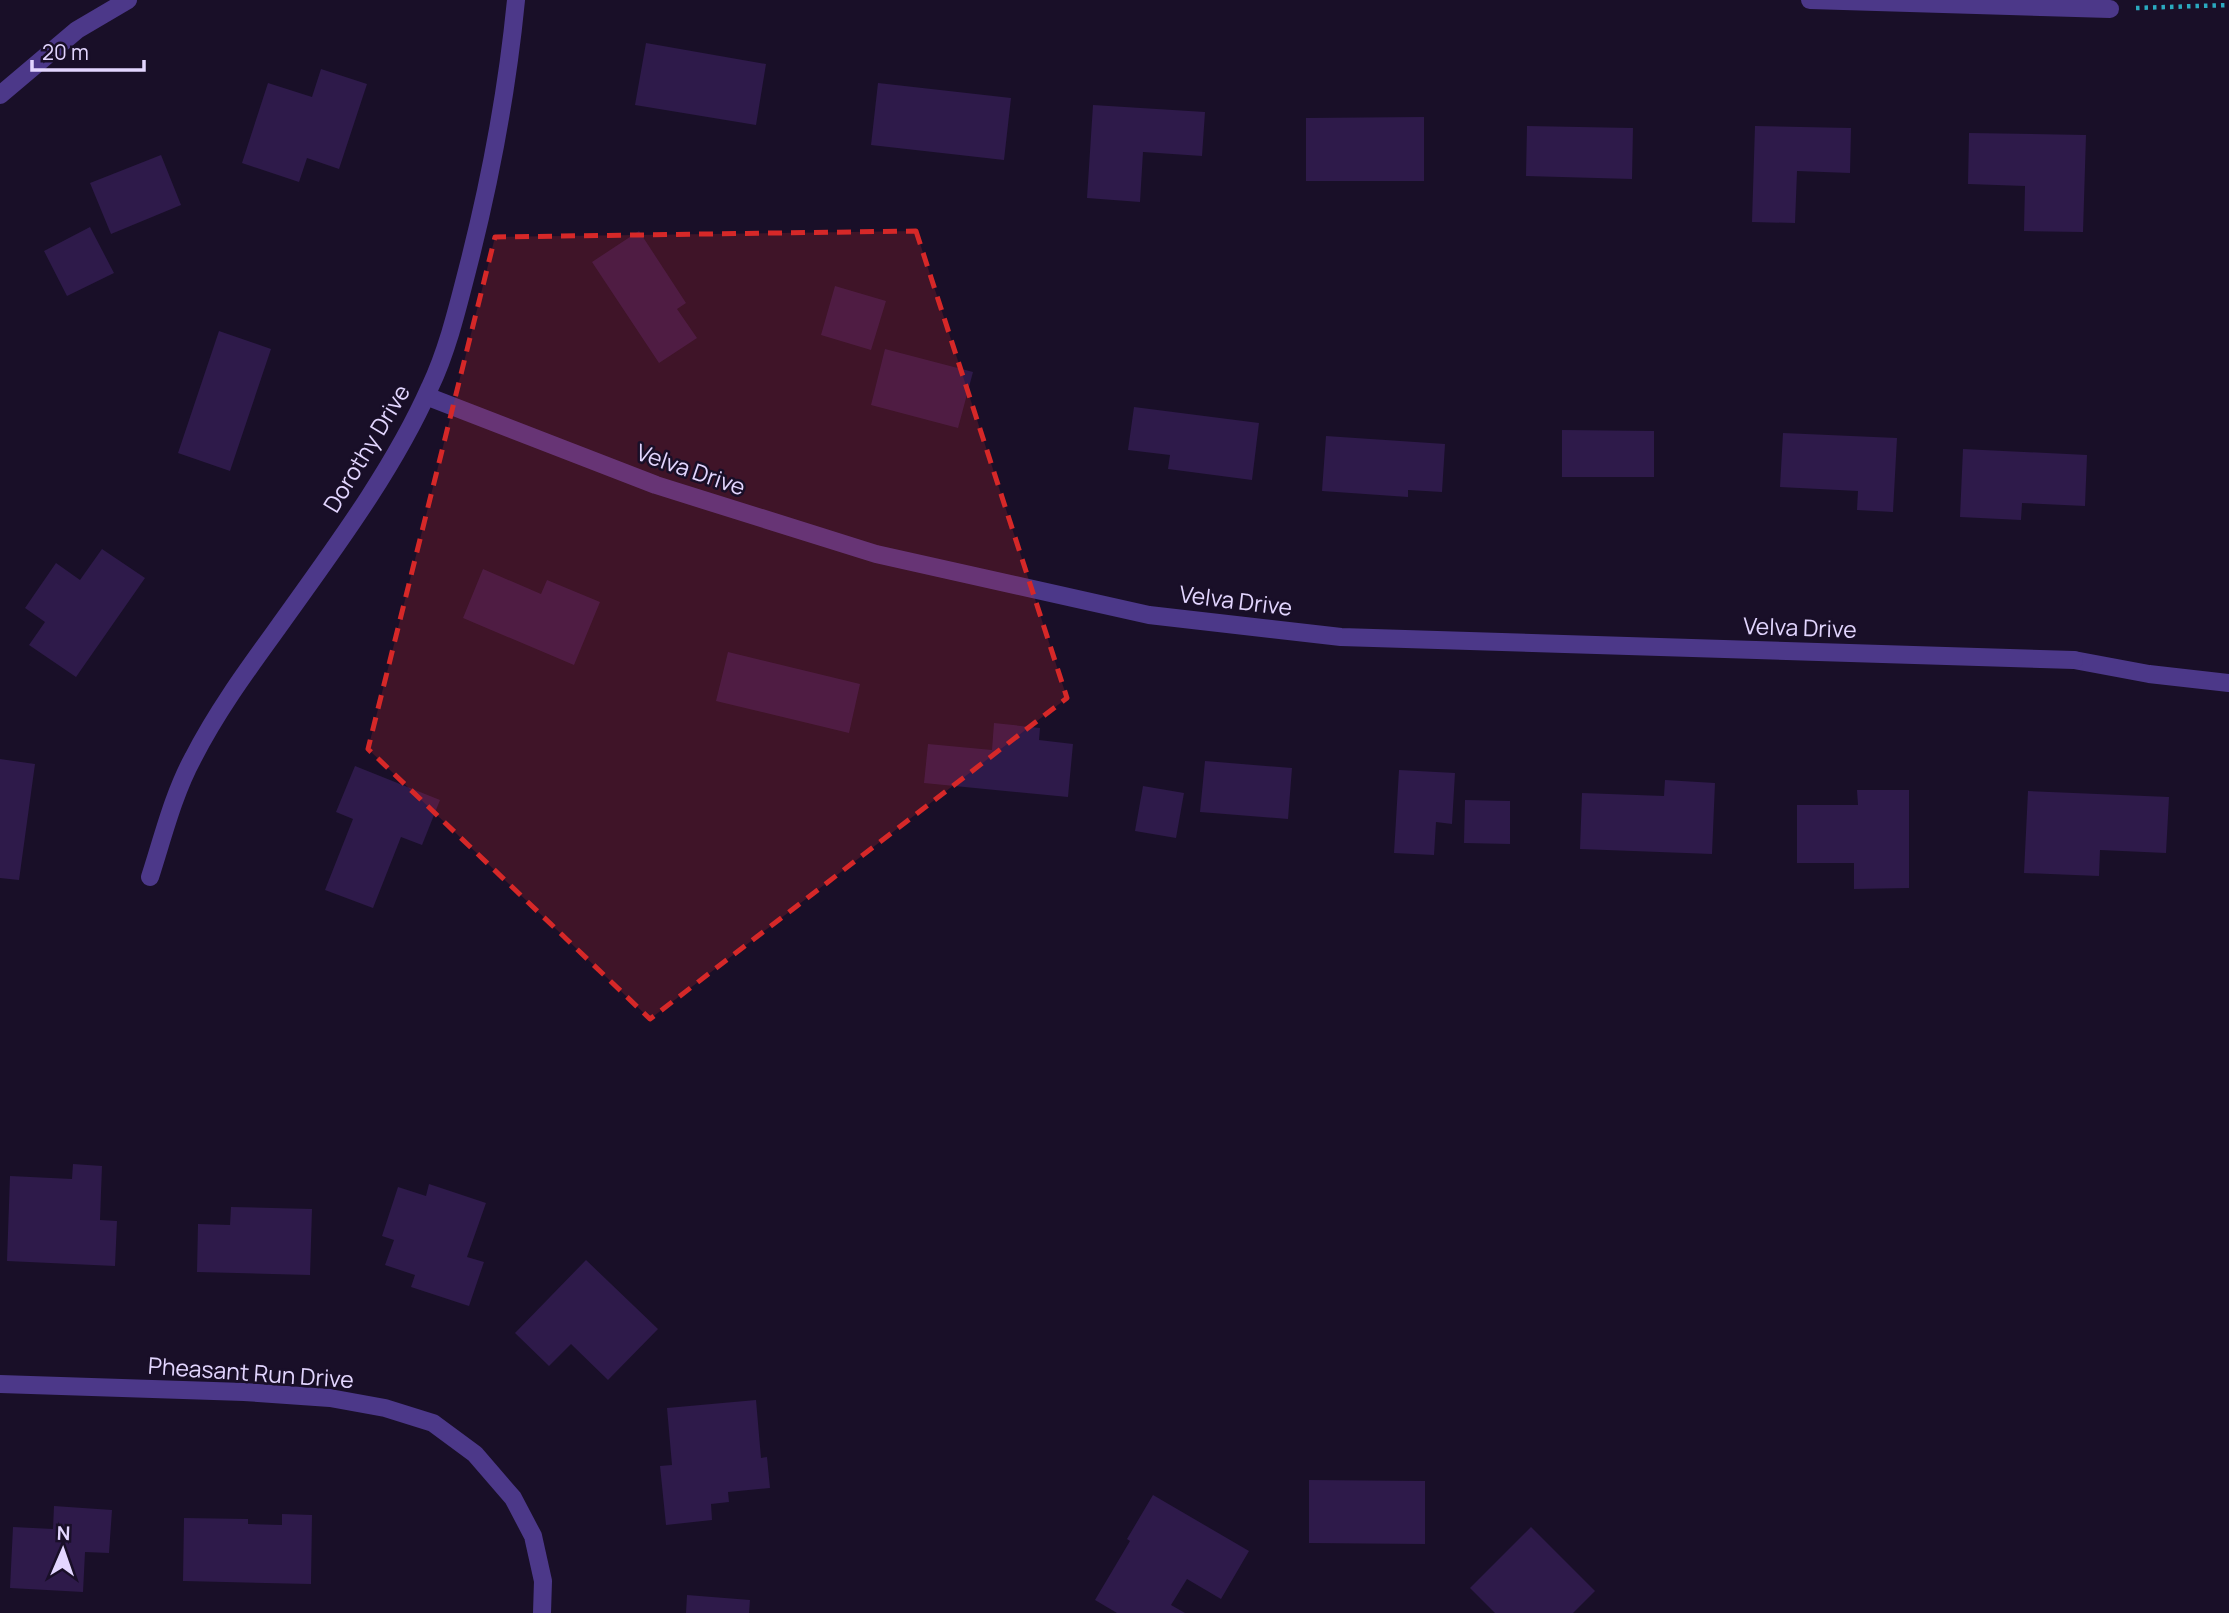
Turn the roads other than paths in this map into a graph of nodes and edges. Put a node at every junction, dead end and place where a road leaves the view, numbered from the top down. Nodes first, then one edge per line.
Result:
1 (128, 0) edge
2 (516, 0) edge
3 (1810, 0) edge
4 (2110, 9) road end
5 (0, 95) edge
6 (426, 396) junction
7 (2229, 683) edge
8 (150, 877) dead end
9 (0, 1384) edge
10 (542, 1613) edge

1 - 5 street
2 - 6 street, Dorothy Drive
3 - 4 street
6 - 7 street, Velva Drive
6 - 8 street, Dorothy Drive
9 - 10 street, Pheasant Run Drive

